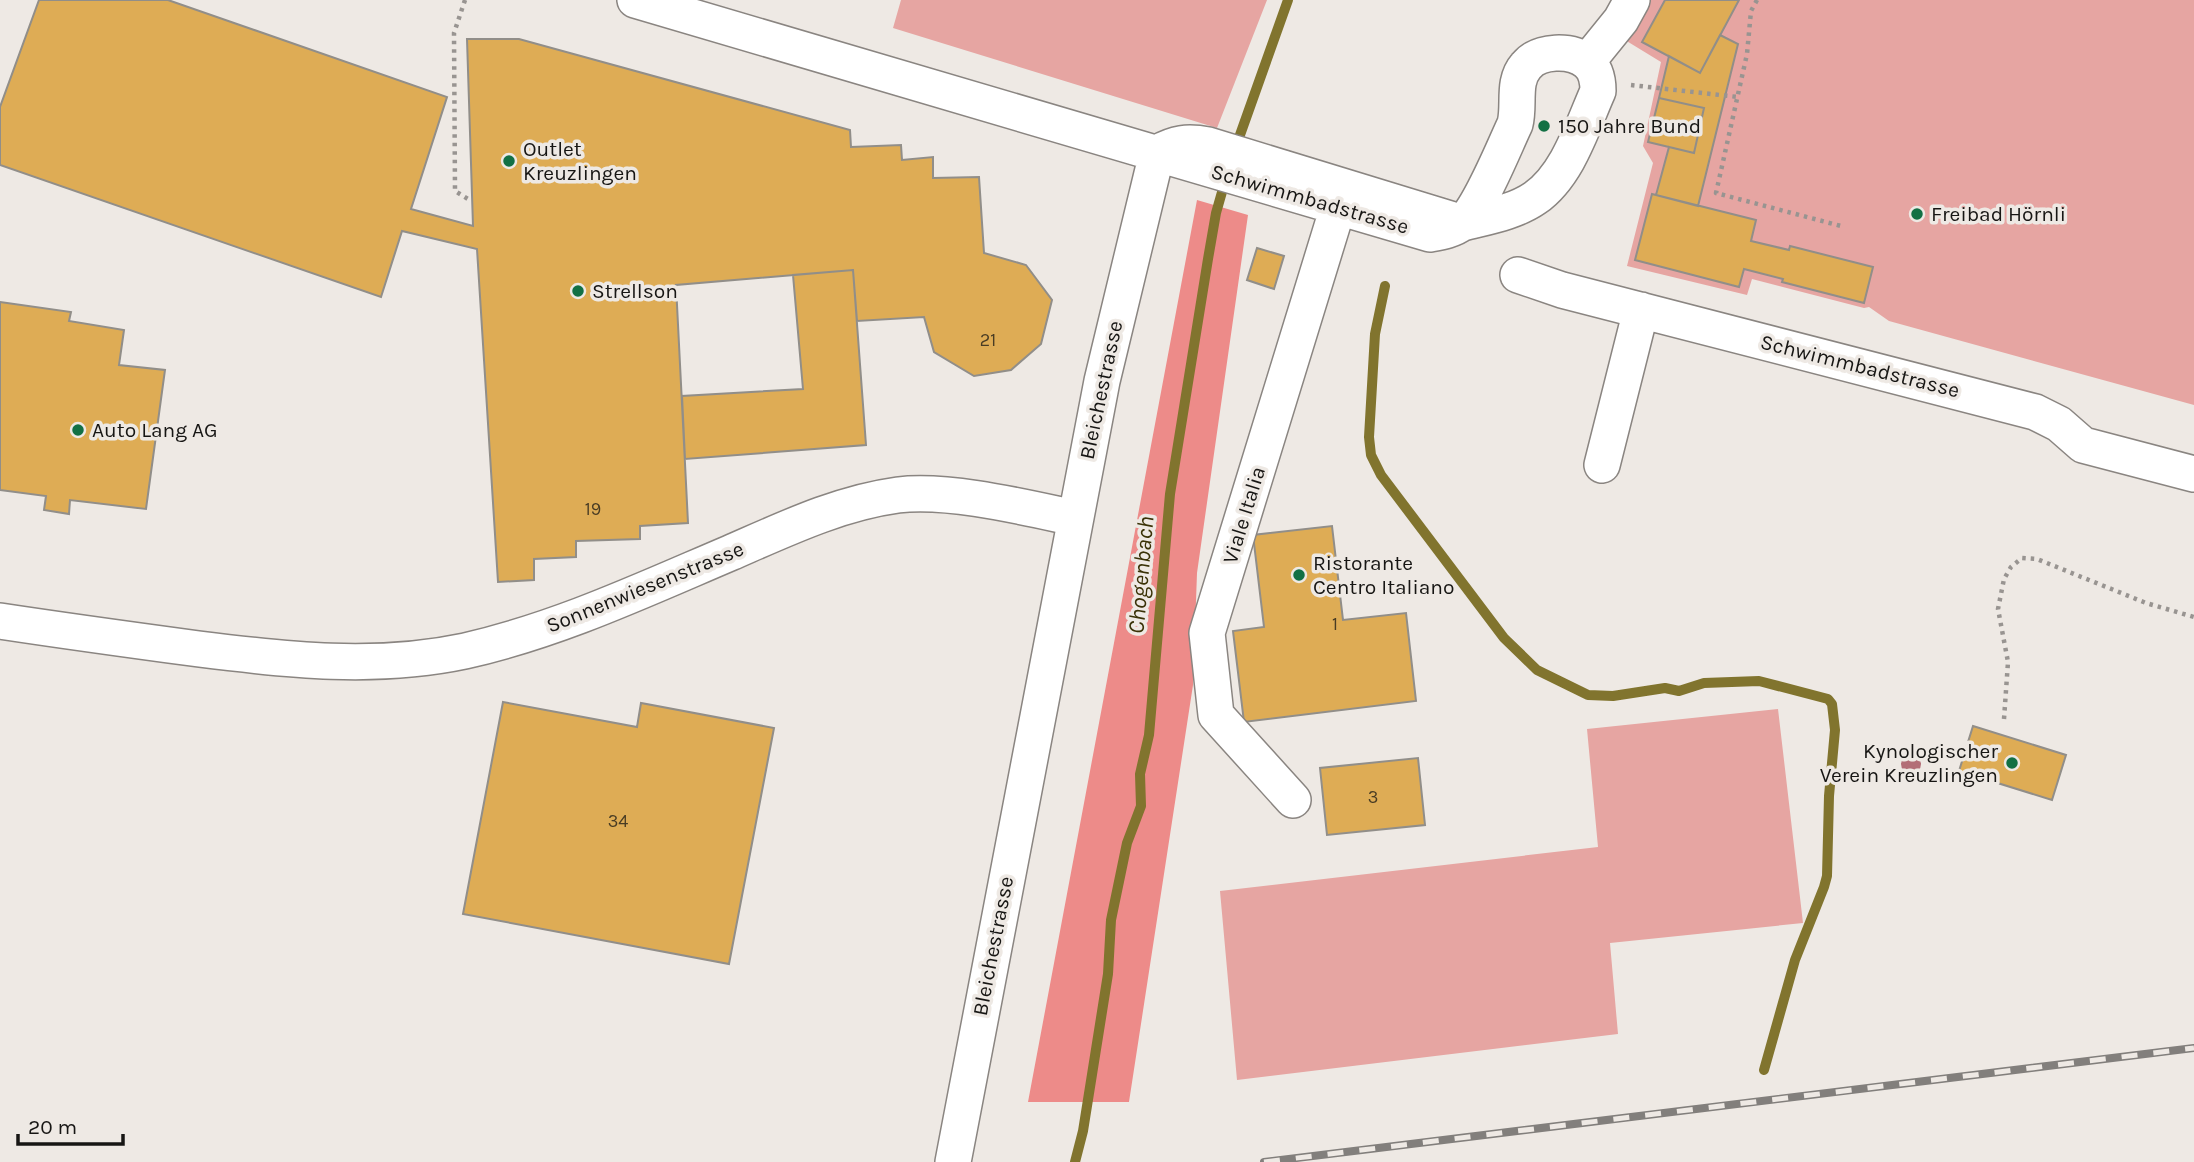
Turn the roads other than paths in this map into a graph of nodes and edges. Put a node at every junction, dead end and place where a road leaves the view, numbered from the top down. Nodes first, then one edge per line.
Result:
1 (635, 0) edge
2 (1632, 0) edge
3 (1592, 72) junction
4 (1157, 153) junction
5 (1251, 170) junction
6 (1338, 207) junction
7 (1462, 223) junction
8 (1518, 275) dead end
9 (1642, 310) junction
10 (1602, 465) dead end
11 (2194, 474) edge
12 (1075, 518) junction
13 (0, 621) edge
14 (1293, 800) dead end
15 (953, 1162) edge

1 - 4 street
2 - 3 street, Schwimmbadstrasse
3 - 7 street, Schwimmbadstrasse
3 - 7 street
4 - 5 street, Schwimmbadstrasse
4 - 12 street, Bleichestrasse
5 - 6 street, Schwimmbadstrasse
5 - 7 street
6 - 7 street, Schwimmbadstrasse
6 - 14 street, Viale Italia
8 - 9 street, Schwimmbadstrasse
9 - 10 street
9 - 11 street, Schwimmbadstrasse
12 - 13 street, Sonnenwiesenstrasse
12 - 15 street, Bleichestrasse

